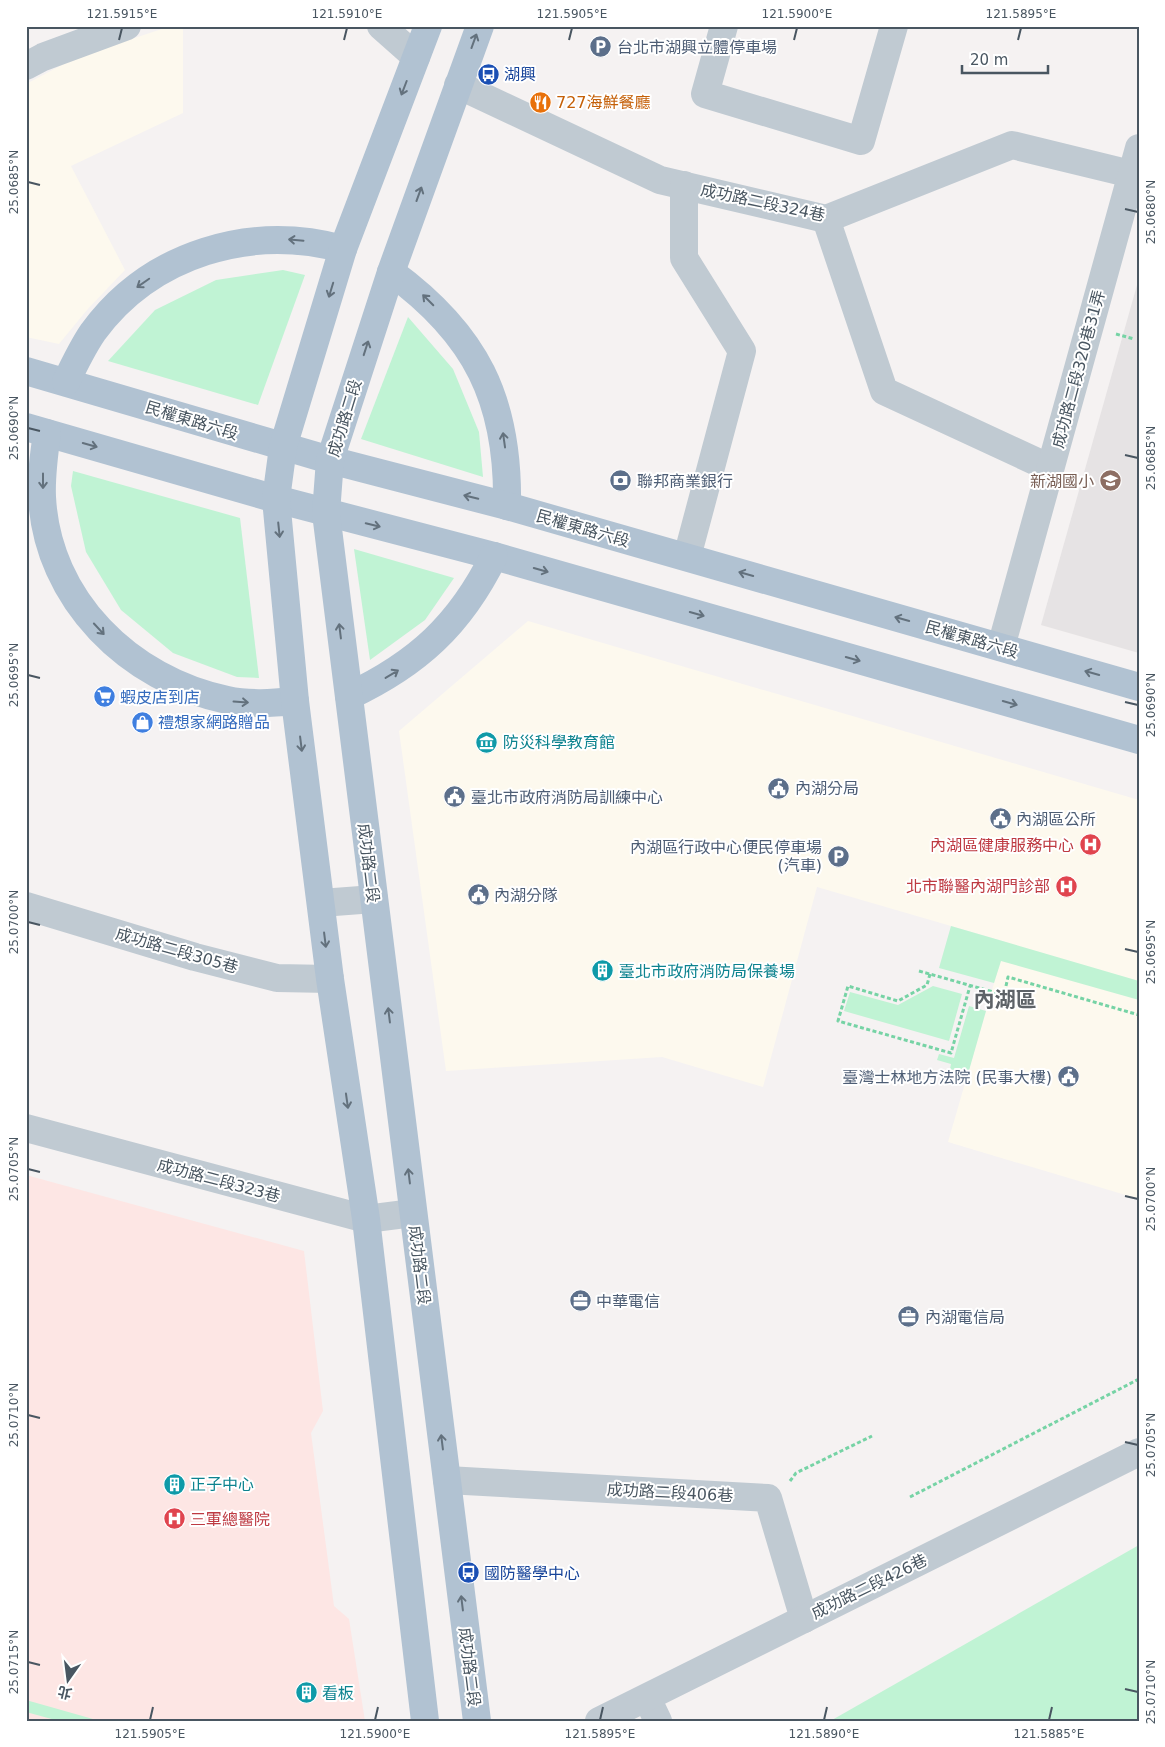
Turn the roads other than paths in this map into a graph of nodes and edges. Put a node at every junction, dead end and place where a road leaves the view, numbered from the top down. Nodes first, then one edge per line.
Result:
1 (127, 26) edge
2 (381, 26) edge
3 (428, 26) edge
4 (480, 26) edge
5 (724, 26) edge
6 (894, 26) edge
7 (416, 57) junction
8 (26, 66) edge
9 (458, 85) junction
10 (1139, 148) edge
11 (1132, 174) junction
12 (684, 185) junction
13 (826, 219) junction
14 (343, 249) junction
15 (391, 272) junction
16 (26, 371) edge
17 (66, 382) junction
18 (37, 430) edge
19 (283, 447) junction
20 (330, 460) junction
21 (1050, 468) junction
22 (276, 499) junction
23 (507, 506) junction
24 (326, 513) junction
25 (494, 556) junction
26 (687, 557) junction
27 (1001, 647) junction
28 (1139, 686) edge
29 (348, 696) junction
30 (295, 701) junction
31 (1139, 740) edge
32 (374, 898) junction
33 (320, 903) junction
34 (26, 906) edge
35 (330, 980) junction
36 (26, 1128) edge
37 (413, 1213) junction
38 (366, 1220) junction
39 (1139, 1452) edge
40 (447, 1480) junction
41 (804, 1619) junction
42 (653, 1709) edge
43 (425, 1721) edge
44 (477, 1721) edge
45 (599, 1721) edge

1 - 8 street
2 - 7 street
3 - 7 main road
9 -> 4 main road, 成功路二段
5 - 6 street
7 -> 14 main road
9 - 12 street, 成功路二段324巷
15 -> 9 main road, 成功路二段
10 - 11 street, 成功路二段320巷31弄
11 - 13 street, 成功路二段324巷
11 - 21 street, 成功路二段320巷31弄
12 - 13 street, 成功路二段324巷
12 - 26 street
13 - 21 street
14 -> 17 main road
14 -> 19 main road
20 -> 15 main road, 成功路二段
23 -> 15 main road
16 - 17 main road, 民權東路六段
17 - 19 main road, 民權東路六段
18 -> 22 main road
18 -> 30 main road
19 - 20 main road, 民權東路六段
19 - 22 main road
23 -> 20 main road, 民權東路六段
20 - 24 main road, 成功路二段
21 - 27 street, 成功路二段320巷31弄
22 - 24 main road
22 -> 30 main road
23 - 26 main road, 民權東路六段
24 -> 25 main road
29 -> 24 main road, 成功路二段
29 -> 25 main road
25 -> 31 main road
27 -> 26 main road, 民權東路六段
28 -> 27 main road, 民權東路六段
29 - 32 main road, 成功路二段
30 -> 33 main road
32 - 33 street
37 -> 32 main road, 成功路二段
33 -> 35 main road
34 - 35 street, 成功路二段305巷
35 -> 38 main road
36 - 38 street, 成功路二段323巷
37 - 38 street, 成功路二段323巷
40 -> 37 main road, 成功路二段
38 - 43 main road
39 - 41 street, 成功路二段426巷
40 - 41 street, 成功路二段406巷
44 -> 40 main road, 成功路二段
41 - 42 street, 成功路二段426巷
42 - 45 street, 成功路二段426巷

